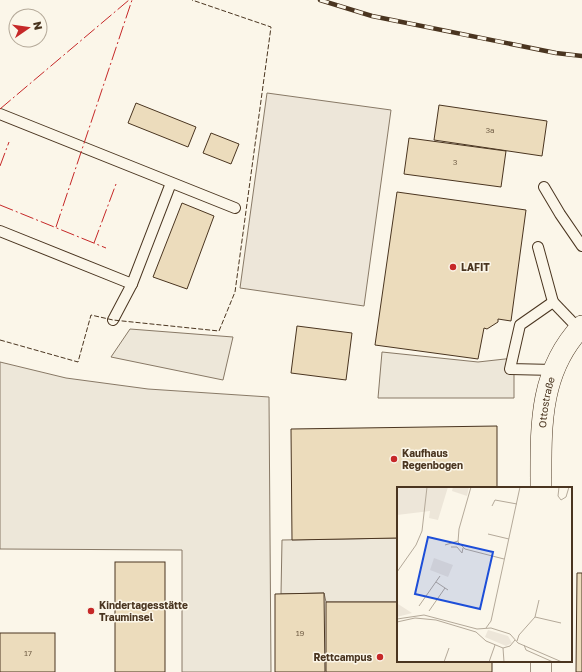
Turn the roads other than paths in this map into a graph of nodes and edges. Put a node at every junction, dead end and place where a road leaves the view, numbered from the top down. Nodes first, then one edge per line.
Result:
1 (0, 114) edge
2 (171, 183) junction
3 (544, 187) dead end
4 (235, 208) dead end
5 (0, 231) edge
6 (582, 246) edge
7 (538, 247) dead end
8 (132, 284) junction
9 (553, 302) junction
10 (113, 320) dead end
11 (580, 328) edge
12 (554, 370) junction
13 (541, 487) edge

1 - 2 lane
2 - 4 lane
2 - 8 lane
3 - 6 lane
5 - 8 lane
7 - 9 lane
8 - 10 lane
9 - 11 lane
9 - 12 lane
11 - 12 street, Ottostraße
12 - 13 street, Ottostraße

